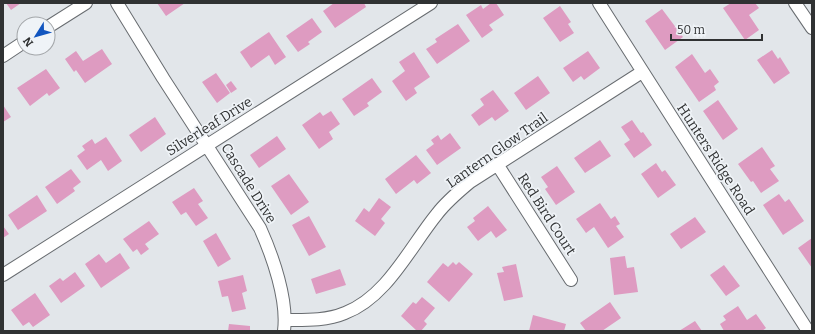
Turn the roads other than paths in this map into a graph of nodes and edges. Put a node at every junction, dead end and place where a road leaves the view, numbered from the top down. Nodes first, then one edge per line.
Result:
1 (86, 3) edge
2 (117, 3) edge
3 (430, 3) edge
4 (598, 3) edge
5 (795, 3) edge
6 (56, 22) edge
7 (812, 28) edge
8 (16, 47) edge
9 (3, 56) edge
10 (642, 72) junction
11 (207, 145) junction
12 (497, 164) junction
13 (3, 275) edge
14 (571, 280) dead end
15 (284, 326) edge
16 (808, 331) edge

1 - 6 street
2 - 11 street, Cascade Drive
3 - 11 street, Silverleaf Drive
4 - 10 street, Hunters Ridge Road
5 - 7 street
8 - 9 street
10 - 12 street, Lantern Glow Trail
10 - 16 street, Hunters Ridge Road
11 - 13 street, Silverleaf Drive
11 - 15 street, Cascade Drive
12 - 14 street, Red Bird Court
12 - 15 street, Lantern Glow Trail

